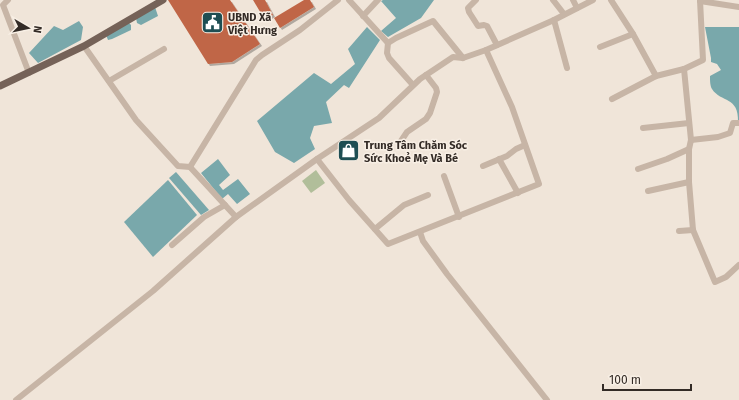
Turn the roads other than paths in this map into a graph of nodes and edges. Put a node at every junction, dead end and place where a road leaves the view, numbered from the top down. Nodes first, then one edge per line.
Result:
1 (8, 0) edge
2 (163, 0) edge
3 (338, 0) edge
4 (349, 0) edge
5 (378, 0) edge
6 (476, 0) edge
7 (553, 0) edge
8 (573, 0) edge
9 (593, 0) edge
10 (611, 0) edge
11 (700, 0) edge
12 (739, 7) edge
13 (577, 8) junction
14 (564, 14) junction
15 (363, 16) junction
16 (554, 20) junction
17 (633, 34) junction
18 (388, 43) junction
19 (497, 45) junction
20 (84, 46) junction
21 (600, 47) dead end
22 (164, 49) dead end
23 (486, 50) junction
24 (464, 58) junction
25 (567, 68) dead end
26 (684, 68) junction
27 (28, 73) junction
28 (426, 75) junction
29 (656, 76) junction
30 (110, 81) junction
31 (413, 85) junction
32 (0, 86) edge
33 (612, 99) dead end
34 (689, 123) junction
35 (736, 123) edge
36 (644, 128) dead end
37 (691, 140) junction
38 (401, 141) dead end
39 (525, 145) junction
40 (688, 149) junction
41 (317, 159) junction
42 (499, 159) junction
43 (483, 166) dead end
44 (190, 168) junction
45 (638, 169) dead end
46 (444, 176) dead end
47 (689, 182) junction
48 (648, 191) dead end
49 (518, 193) junction
50 (428, 195) dead end
51 (225, 205) junction
52 (236, 217) junction
53 (459, 217) junction
54 (375, 229) junction
55 (693, 230) junction
56 (679, 231) dead end
57 (420, 232) junction
58 (172, 245) dead end
59 (739, 265) edge
60 (16, 400) edge
61 (547, 400) edge

1 - 27 street
2 - 20 main road
3 - 44 street
4 - 15 street
5 - 15 street
6 - 19 street
7 - 14 street
8 - 13 street
9 - 13 street
10 - 17 street
11 - 12 street
11 - 26 street
13 - 14 street
14 - 16 street
15 - 18 street
16 - 19 street
16 - 25 street
17 - 21 street
17 - 29 street
18 - 24 street
18 - 31 street
19 - 23 street
20 - 27 main road
20 - 30 street
22 - 30 street
23 - 24 street
23 - 39 street
24 - 28 street
26 - 29 street
26 - 34 street
27 - 32 main road
28 - 31 street
28 - 38 street
29 - 33 street
30 - 44 street
31 - 41 street
34 - 36 street
34 - 37 street
35 - 37 street
37 - 40 street
39 - 42 street
39 - 49 street
40 - 45 street
40 - 47 street
41 - 52 street
41 - 54 street
42 - 43 street
42 - 49 street
44 - 51 street
46 - 53 street
47 - 48 street
47 - 55 street
49 - 53 street
50 - 54 street
51 - 52 street
51 - 58 street
52 - 60 street
53 - 57 street
54 - 57 street
55 - 56 street
55 - 59 street
57 - 61 street

